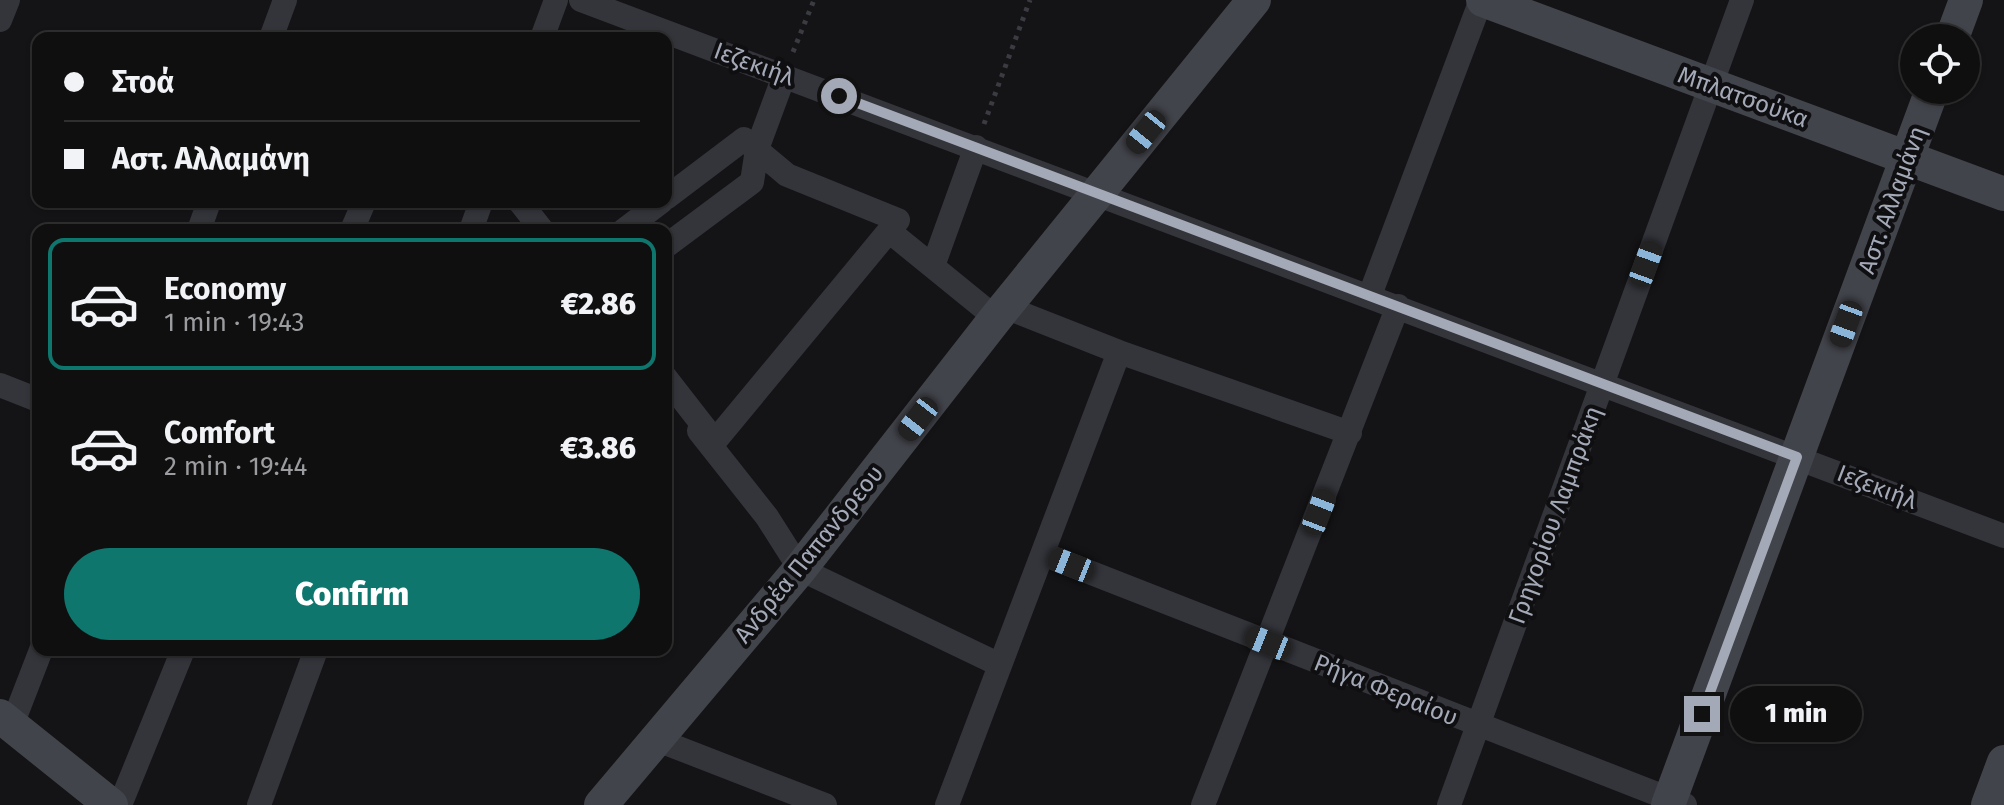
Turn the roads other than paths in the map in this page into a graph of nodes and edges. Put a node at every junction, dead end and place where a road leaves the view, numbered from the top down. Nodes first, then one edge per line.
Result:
1 (8, 0) edge
2 (285, 0) edge
3 (556, 0) edge
4 (581, 0) edge
5 (1254, 0) edge
6 (1482, 0) edge
7 (1742, 0) edge
8 (1966, 0) edge
9 (0, 20) edge
10 (1957, 24) edge
11 (273, 32) edge
12 (544, 32) edge
13 (666, 32) edge
14 (672, 34) edge
15 (784, 76) junction
16 (1711, 85) junction
17 (1927, 104) edge
18 (976, 147) junction
19 (757, 149) junction
20 (1907, 158) junction
21 (1098, 193) junction
22 (672, 194) edge
23 (2004, 194) edge
24 (525, 208) edge
25 (653, 208) edge
26 (537, 224) edge
27 (632, 224) edge
28 (889, 231) junction
29 (672, 242) edge
30 (933, 266) junction
31 (1370, 295) junction
32 (1398, 306) junction
33 (1000, 312) junction
34 (1119, 352) junction
35 (1603, 384) junction
36 (0, 385) edge
37 (672, 386) edge
38 (672, 396) edge
39 (32, 398) edge
40 (1350, 433) junction
41 (1797, 457) junction
42 (2004, 536) edge
43 (1043, 554) junction
44 (800, 569) junction
45 (1268, 643) junction
46 (38, 656) edge
47 (181, 656) edge
48 (314, 656) edge
49 (1000, 665) junction
50 (6, 721) edge
51 (1478, 726) junction
52 (655, 739) junction
53 (2004, 762) edge
54 (1674, 803) edge
55 (822, 804) edge
56 (111, 805) edge
57 (120, 805) edge
58 (259, 805) edge
59 (601, 805) edge
60 (947, 805) edge
61 (1203, 805) edge
62 (1449, 805) edge
63 (1988, 805) edge

1 - 9 street
2 - 11 street
3 - 12 street
4 - 13 street, Ιεζεκιήλ
5 - 21 main road, Ανδρέα Παπανδρεου
6 - 16 main road, Μπλατσούκα
6 - 31 street
7 - 16 street, Γρηγορίου Λαμπράκη
8 - 10 main road
14 - 15 street, Ιεζεκιήλ
15 - 18 street, Ιεζεκιήλ
15 - 19 street
16 - 20 main road, Μπλατσούκα
16 - 35 street, Γρηγορίου Λαμπράκη
17 - 20 main road, Αστ. Αλλαμάνη
18 - 21 street, Ιεζεκιήλ
18 - 30 street
19 - 22 street
19 - 28 street
19 - 29 street
20 - 23 main road, Μπλατσούκα
20 - 41 main road, Αστ. Αλλαμάνη
21 - 31 street, Ιεζεκιήλ
21 - 33 main road, Ανδρέα Παπανδρεου
24 - 26 street
25 - 27 street
28 - 30 street
28 - 37 street
30 - 33 street
31 - 32 street, Ιεζεκιήλ
32 - 35 street, Ιεζεκιήλ
32 - 40 street
33 - 34 street
33 - 44 main road, Ανδρέα Παπανδρεου
34 - 40 street
34 - 43 street
35 - 41 street, Ιεζεκιήλ
35 - 51 street, Γρηγορίου Λαμπράκη
36 - 39 street
38 - 44 street
40 - 45 street
41 - 42 street, Ιεζεκιήλ
41 - 54 main road, Αστ. Αλλαμάνη
43 - 45 street, Ρήγα Φεραίου
43 - 49 street
44 - 49 street
44 - 52 main road, Ανδρέα Παπανδρεου
45 - 51 street, Ρήγα Φεραίου
45 - 61 street
46 - 50 street
47 - 57 street
48 - 58 street
49 - 60 street
50 - 56 main road
51 - 54 street, Ρήγα Φεραίου
51 - 62 street, Γρηγορίου Λαμπράκη
52 - 55 street
52 - 59 main road, Ανδρέα Παπανδρεου
53 - 63 main road

